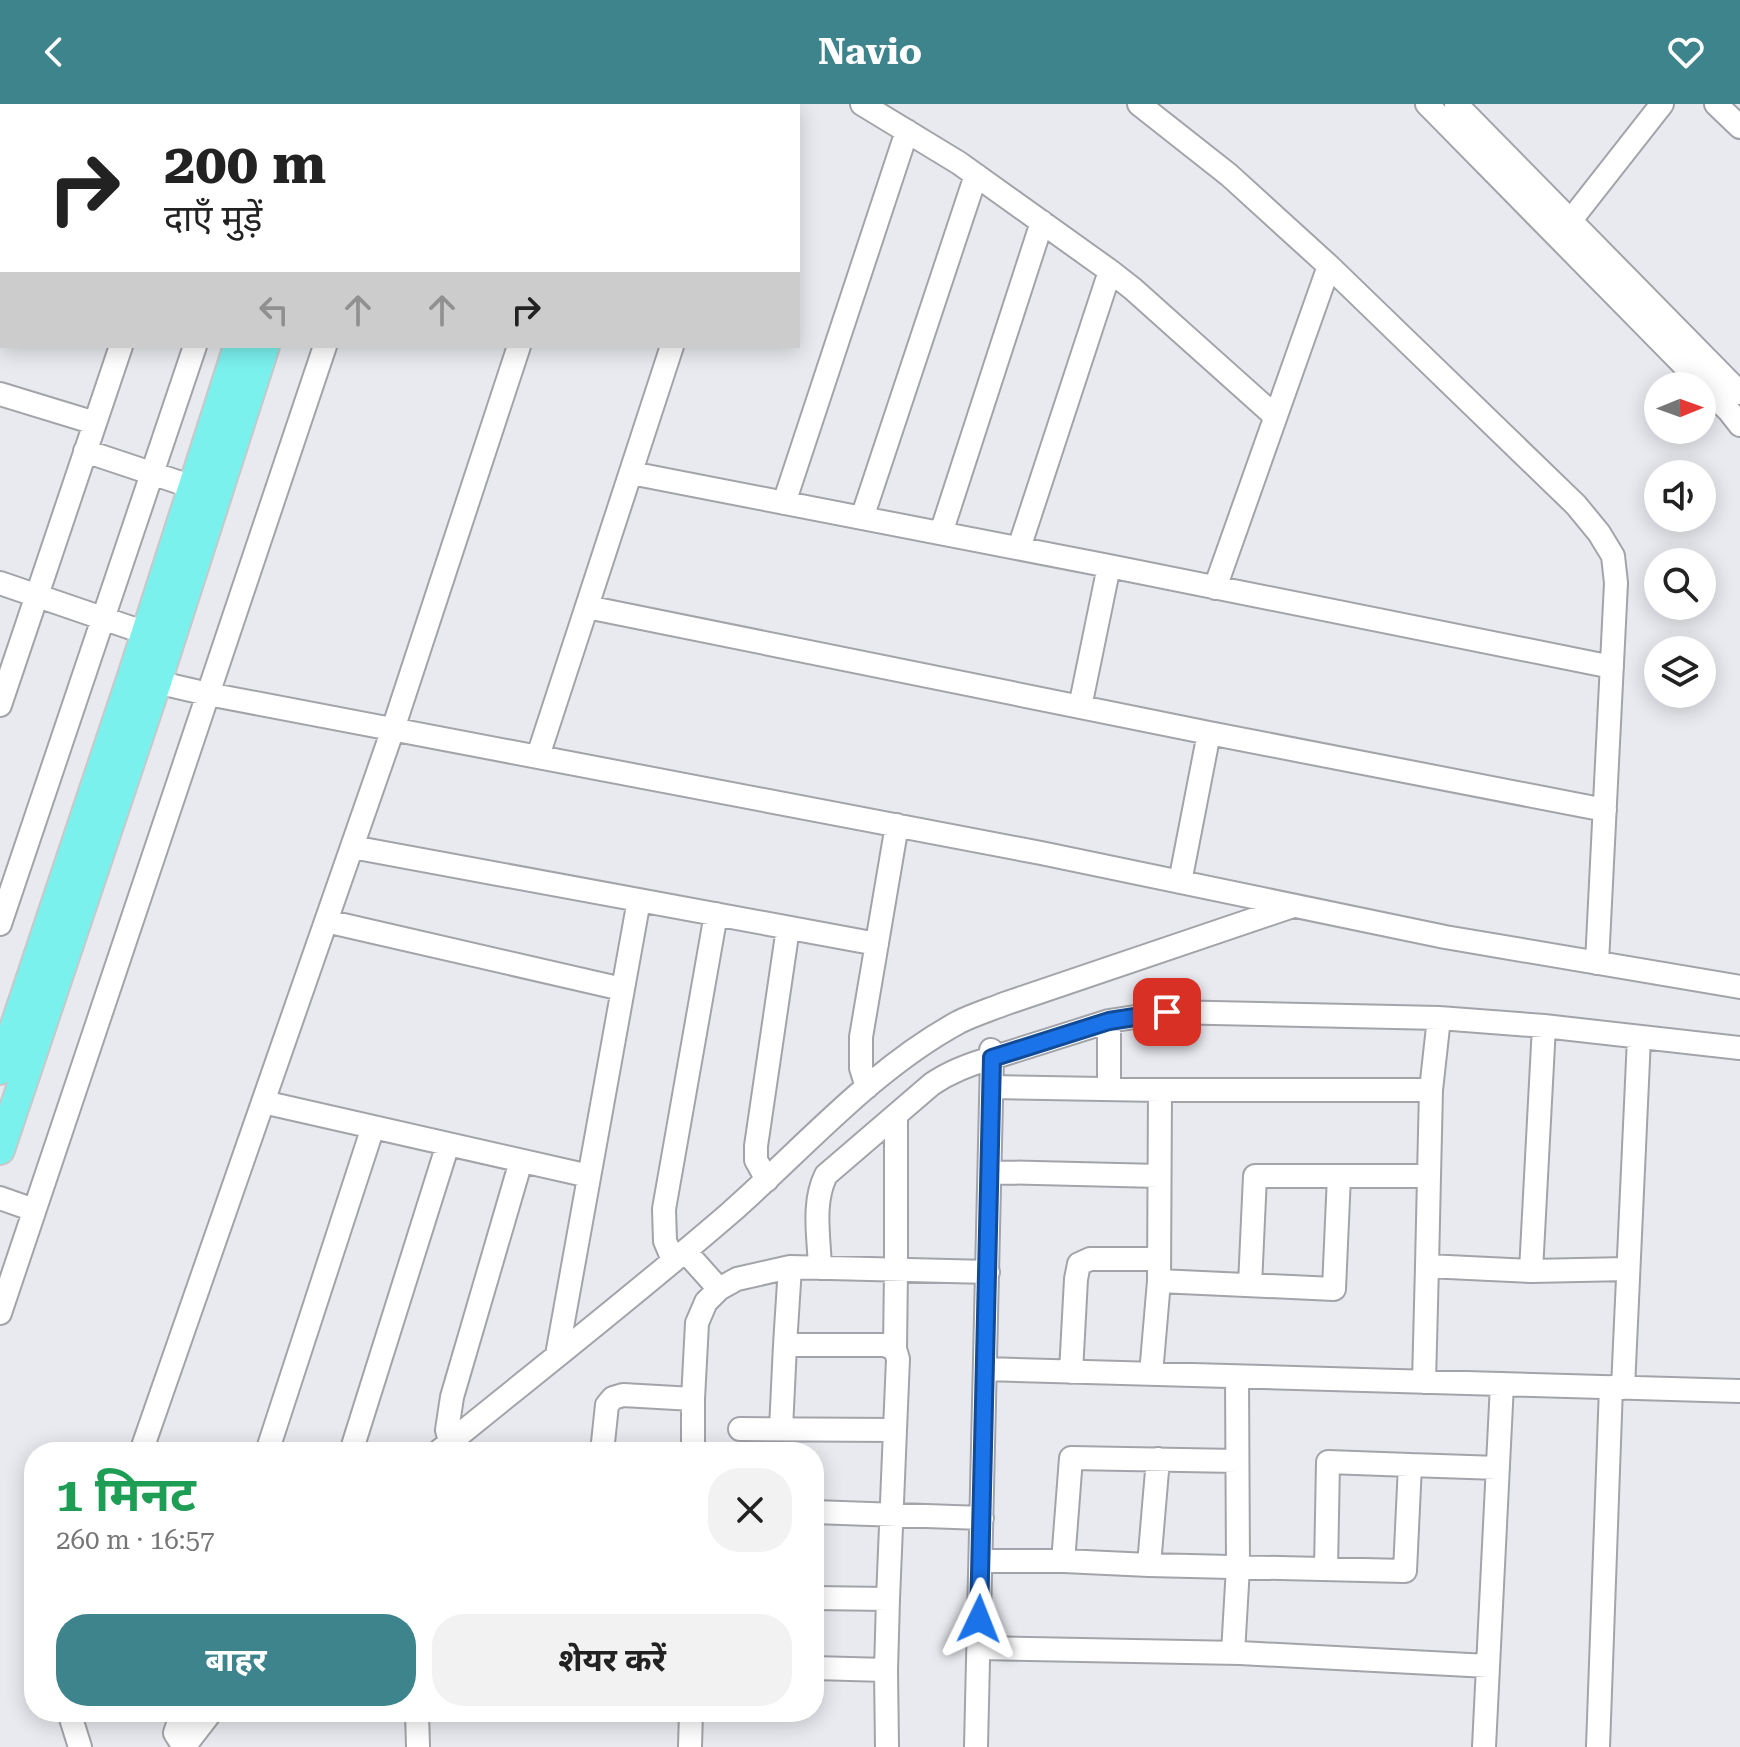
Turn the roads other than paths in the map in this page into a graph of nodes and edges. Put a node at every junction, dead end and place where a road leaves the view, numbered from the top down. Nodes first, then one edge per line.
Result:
1 (862, 104) edge
2 (1139, 104) edge
3 (1427, 104) edge
4 (1662, 104) edge
5 (1716, 104) edge
6 (1464, 114) edge
7 (1740, 127) edge
8 (907, 131) junction
9 (976, 175) junction
10 (1571, 220) junction
11 (1042, 222) junction
12 (1329, 266) junction
13 (1110, 271) junction
14 (120, 348) edge
15 (194, 348) edge
16 (237, 348) edge
17 (264, 348) edge
18 (324, 348) edge
19 (518, 348) edge
20 (671, 348) edge
21 (1740, 393) edge
22 (0, 394) edge
23 (1275, 416) junction
24 (95, 423) junction
25 (1740, 425) edge
26 (85, 451) junction
27 (152, 473) junction
28 (631, 473) junction
29 (193, 487) junction
30 (784, 503) junction
31 (862, 518) junction
32 (941, 533) junction
33 (1019, 548) junction
34 (1109, 566) junction
35 (0, 583) edge
36 (1215, 588) junction
37 (37, 596) junction
38 (587, 607) junction
39 (103, 618) junction
40 (146, 633) junction
41 (1612, 667) junction
42 (145, 679) junction
43 (208, 694) junction
44 (0, 705) edge
45 (1080, 707) junction
46 (393, 729) junction
47 (1209, 733) junction
48 (538, 756) junction
49 (1605, 810) junction
50 (897, 825) junction
51 (352, 847) junction
52 (1180, 882) junction
53 (639, 900) junction
54 (1293, 906) junction
55 (716, 914) junction
56 (326, 921) junction
57 (0, 924) edge
58 (788, 928) junction
59 (877, 944) junction
60 (1597, 963) junction
61 (1740, 987) edge
62 (622, 989) junction
63 (984, 1012) junction
64 (1439, 1018) junction
65 (1109, 1021) junction
66 (1544, 1026) junction
67 (1639, 1038) junction
68 (1740, 1048) edge
69 (991, 1049) junction
70 (0, 1070) edge
71 (867, 1087) junction
72 (992, 1087) junction
73 (1109, 1089) junction
74 (1160, 1090) junction
75 (1431, 1090) junction
76 (8, 1098) edge
77 (263, 1102) junction
78 (896, 1116) junction
79 (373, 1127) junction
80 (448, 1144) junction
81 (0, 1150) edge
82 (521, 1161) junction
83 (990, 1172) junction
84 (589, 1176) junction
85 (1159, 1176) junction
86 (1339, 1176) junction
87 (1429, 1176) junction
88 (767, 1180) junction
89 (0, 1198) edge
90 (34, 1210) junction
91 (1427, 1266) junction
92 (790, 1267) junction
93 (820, 1268) junction
94 (697, 1269) junction
95 (1628, 1269) junction
96 (896, 1270) junction
97 (1159, 1270) junction
98 (1531, 1271) junction
99 (988, 1272) junction
100 (1250, 1285) junction
101 (0, 1313) edge
102 (785, 1345) junction
103 (895, 1349) junction
104 (557, 1355) junction
105 (985, 1369) junction
106 (1071, 1372) junction
107 (1151, 1374) junction
108 (1237, 1377) junction
109 (1424, 1382) junction
110 (1502, 1384) junction
111 (1617, 1387) junction
112 (1740, 1391) edge
113 (693, 1399) junction
114 (740, 1429) dead end
115 (781, 1429) junction
116 (895, 1430) junction
117 (144, 1442) edge
118 (270, 1442) edge
119 (354, 1442) edge
120 (445, 1442) edge
121 (450, 1442) edge
122 (603, 1442) edge
123 (693, 1442) edge
124 (1158, 1459) junction
125 (1237, 1461) junction
126 (1410, 1465) junction
127 (1498, 1468) junction
128 (824, 1512) edge
129 (891, 1515) junction
130 (982, 1518) junction
131 (981, 1561) junction
132 (1064, 1561) junction
133 (1149, 1565) junction
134 (1238, 1567) junction
135 (1326, 1569) junction
136 (824, 1598) edge
137 (888, 1599) junction
138 (979, 1648) junction
139 (1233, 1653) junction
140 (1488, 1666) junction
141 (824, 1668) edge
142 (886, 1670) junction
143 (73, 1722) edge
144 (199, 1722) edge
145 (417, 1722) edge
146 (691, 1722) edge
147 (178, 1739) edge
148 (83, 1746) edge
149 (418, 1747) edge
150 (690, 1747) edge
151 (887, 1747) edge
152 (976, 1747) edge
153 (1484, 1747) edge
154 (1598, 1747) edge

1 - 8 street
2 - 12 street
3 - 6 street
4 - 10 street
5 - 7 street
6 - 10 street
6 - 25 street
8 - 9 street
8 - 30 street
9 - 11 street
9 - 31 street
10 - 21 street
11 - 13 street
11 - 32 street
12 - 23 street
12 - 41 street
13 - 23 street
13 - 33 street
14 - 24 street
15 - 27 street
16 - 29 main road
17 - 42 main road
18 - 43 street
19 - 46 street
20 - 28 street
22 - 24 street
23 - 36 street
24 - 26 street
26 - 27 street
26 - 37 street
27 - 29 street
27 - 39 street
28 - 30 street
28 - 38 street
29 - 40 main road
30 - 31 street
31 - 32 street
32 - 33 street
33 - 34 street
34 - 36 street
34 - 45 street
35 - 37 street
36 - 41 street
37 - 39 street
37 - 44 street
38 - 45 street
38 - 48 street
39 - 40 street
39 - 57 street
40 - 42 main road
41 - 49 street
42 - 43 street
42 - 70 main road
42 - 76 main road
43 - 46 street
43 - 90 street
45 - 47 street
46 - 48 street
46 - 51 street
47 - 49 street
47 - 52 street
48 - 50 street
49 - 60 street
50 - 52 street
50 - 59 street
51 - 53 street
51 - 56 street
52 - 54 street
53 - 55 street
53 - 62 street
54 - 60 street
54 - 63 street
55 - 58 street
55 - 94 street
56 - 62 street
56 - 77 street
58 - 59 street
58 - 88 street
59 - 71 street
60 - 61 street
62 - 84 street
63 - 69 street
63 - 71 street
64 - 65 street
64 - 66 street
64 - 75 street
65 - 69 street
65 - 73 street
66 - 67 street
66 - 98 street
67 - 68 street
67 - 95 street
69 - 72 street
69 - 78 street
71 - 88 street
72 - 73 street
72 - 83 street
73 - 74 street
74 - 75 street
74 - 85 street
75 - 87 street
76 - 81 main road
77 - 79 street
77 - 117 street
78 - 93 street
78 - 96 street
79 - 80 street
79 - 118 street
80 - 82 street
80 - 119 street
82 - 84 street
82 - 120 street
83 - 85 street
83 - 99 street
84 - 104 street
85 - 97 street
86 - 87 street
86 - 100 street
86 - 100 street
87 - 91 street
88 - 94 street
89 - 90 street
90 - 101 street
91 - 98 street
91 - 109 street
92 - 93 street
92 - 94 street
92 - 102 street
93 - 96 street
94 - 104 street
94 - 113 street
95 - 98 street
95 - 111 street
96 - 99 street
96 - 103 street
97 - 100 street
97 - 106 street
97 - 107 street
99 - 105 street
102 - 103 street
102 - 115 street
103 - 116 street
104 - 121 street
105 - 106 street
105 - 130 street
106 - 107 street
107 - 108 street
108 - 109 street
108 - 125 street
109 - 110 street
110 - 111 street
110 - 127 street
111 - 112 street
111 - 154 street
113 - 122 street
113 - 123 street
114 - 115 street
115 - 116 street
116 - 129 street
124 - 125 street
124 - 132 street
124 - 133 street
125 - 134 street
126 - 127 street
126 - 135 street
126 - 135 street
127 - 140 street
128 - 129 street
129 - 130 street
129 - 137 street
130 - 131 street
131 - 132 street
131 - 138 street
132 - 133 street
133 - 134 street
134 - 135 street
134 - 139 street
136 - 137 street
137 - 142 street
138 - 139 street
138 - 152 street
139 - 140 street
140 - 153 street
141 - 142 street
142 - 151 street
143 - 148 street
144 - 147 street
145 - 149 street
146 - 150 street

